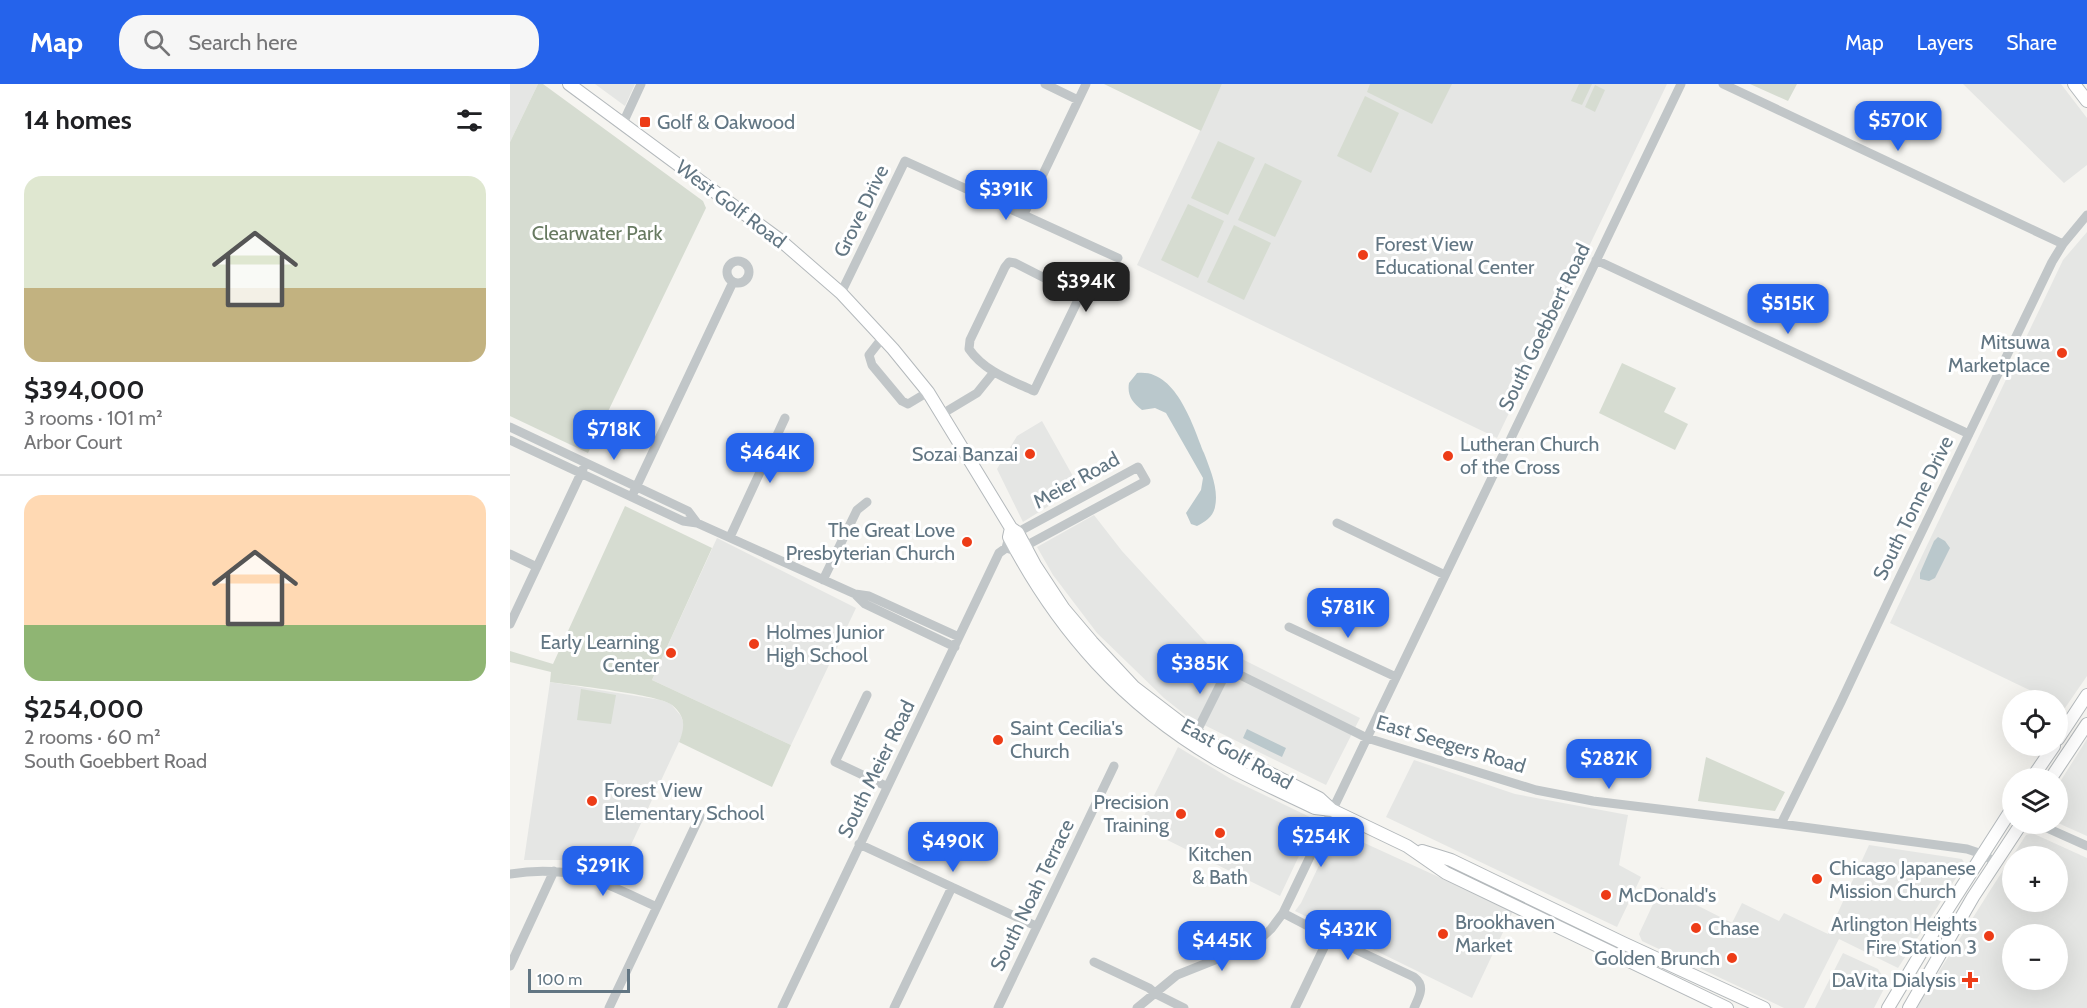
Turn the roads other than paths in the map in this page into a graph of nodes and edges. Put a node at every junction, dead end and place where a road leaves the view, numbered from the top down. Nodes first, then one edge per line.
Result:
1 (569, 84) edge
2 (641, 84) edge
3 (1045, 84) edge
4 (1086, 84) edge
5 (1681, 84) edge
6 (1723, 84) edge
7 (2074, 84) edge
8 (1078, 100) junction
9 (2087, 101) edge
10 (623, 123) junction
11 (1024, 214) junction
12 (2087, 215) edge
13 (2063, 244) junction
14 (1118, 258) dead end
15 (1596, 260) junction
16 (733, 282) dead end
17 (841, 292) junction
18 (883, 337) junction
19 (994, 372) junction
20 (928, 392) junction
21 (942, 414) junction
22 (785, 418) dead end
23 (510, 427) edge
24 (1969, 434) junction
25 (510, 440) edge
26 (587, 463) junction
27 (581, 472) junction
28 (637, 486) junction
29 (633, 496) junction
30 (994, 499) joint
31 (867, 502) dead end
32 (697, 522) junction
33 (1337, 523) dead end
34 (730, 537) junction
35 (1014, 540) junction
36 (510, 554) edge
37 (537, 567) junction
38 (1445, 575) junction
39 (823, 580) junction
40 (855, 594) junction
41 (510, 624) edge
42 (1289, 627) dead end
43 (959, 637) junction
44 (955, 647) junction
45 (1396, 676) junction
46 (867, 695) dead end
47 (2087, 695) edge
48 (2068, 724) edge
49 (2087, 724) edge
50 (1196, 733) junction
51 (1367, 738) junction
52 (1114, 766) dead end
53 (2058, 768) edge
54 (886, 786) junction
55 (1332, 810) junction
56 (700, 816) dead end
57 (1781, 824) junction
58 (2002, 824) edge
59 (2014, 834) edge
60 (2060, 834) edge
61 (859, 844) junction
62 (1407, 846) junction
63 (2087, 846) edge
64 (1982, 854) junction
65 (1995, 862) junction
66 (554, 871) junction
67 (510, 874) edge
68 (952, 888) junction
69 (657, 907) junction
70 (1283, 913) junction
71 (1036, 926) junction
72 (1329, 937) junction
73 (1094, 962) dead end
74 (510, 966) edge
75 (1156, 994) junction
76 (609, 1008) edge
77 (782, 1008) edge
78 (894, 1008) edge
79 (998, 1008) edge
80 (1137, 1008) edge
81 (1184, 1008) edge
82 (1295, 1008) edge
83 (1414, 1008) edge
84 (1727, 1008) edge
85 (1764, 1008) edge
86 (1888, 1008) edge
87 (1909, 1008) edge

1 - 10 main road, West Golf Road
2 - 10 street
3 - 8 street
4 - 8 street
5 - 15 street, South Goebbert Road
6 - 13 street
7 - 9 main road
8 - 11 street
10 - 17 main road, West Golf Road
11 - 14 street, Grove Drive
11 - 17 street, Grove Drive
12 - 13 street, South Tonne Drive
13 - 24 street, South Tonne Drive
15 - 24 street
15 - 38 street, South Goebbert Road
16 - 28 street
17 - 18 main road, West Golf Road
18 - 20 main road, West Golf Road
18 - 20 street
19 - 19 street
19 - 21 street
20 - 21 main road, West Golf Road
21 - 30 main road, West Golf Road
22 - 34 street
23 - 26 street
24 - 57 street, South Tonne Drive
25 - 27 street
26 - 27 street
26 - 28 street
27 - 29 street
27 - 37 street
28 - 29 street
28 - 32 street
29 - 32 street
30 - 35 main road, East Golf Road
31 - 39 street
32 - 34 street
33 - 38 street
34 - 39 street
35 - 35 street, Meier Road
35 - 43 street, South Meier Road
35 - 50 main road, East Golf Road
35 - 55 main road, East Golf Road
36 - 37 street
37 - 41 street
38 - 45 street, South Goebbert Road
39 - 40 street
40 - 43 street
40 - 44 street
42 - 45 street
43 - 44 street, South Meier Road
44 - 54 street, South Meier Road
45 - 51 street, South Goebbert Road
46 - 54 street
47 - 48 main road
49 - 53 main road
50 - 51 street, East Seegers Road
50 - 55 main road, East Golf Road
51 - 55 street, South Goebbert Road
51 - 57 street, East Seegers Road
52 - 71 street, South Noah Terrace
54 - 61 street, South Meier Road
55 - 62 main road, East Golf Road
55 - 70 street, South Goebbert Road
56 - 69 street
57 - 64 street, East Seegers Road
58 - 64 main road
59 - 65 main road
60 - 63 street
61 - 68 street
61 - 77 street, South Meier Road
62 - 84 main road, East Golf Road
62 - 85 main road, East Golf Road
64 - 65 street, East Seegers Road
64 - 86 main road
65 - 87 main road
66 - 67 street
66 - 69 street
66 - 74 street
68 - 71 street
68 - 78 street
69 - 76 street
70 - 72 street
70 - 75 street, South Goebbert Road
71 - 79 street, South Noah Terrace
72 - 82 street
72 - 83 street
73 - 75 street
75 - 80 street, South Goebbert Road
75 - 81 street

